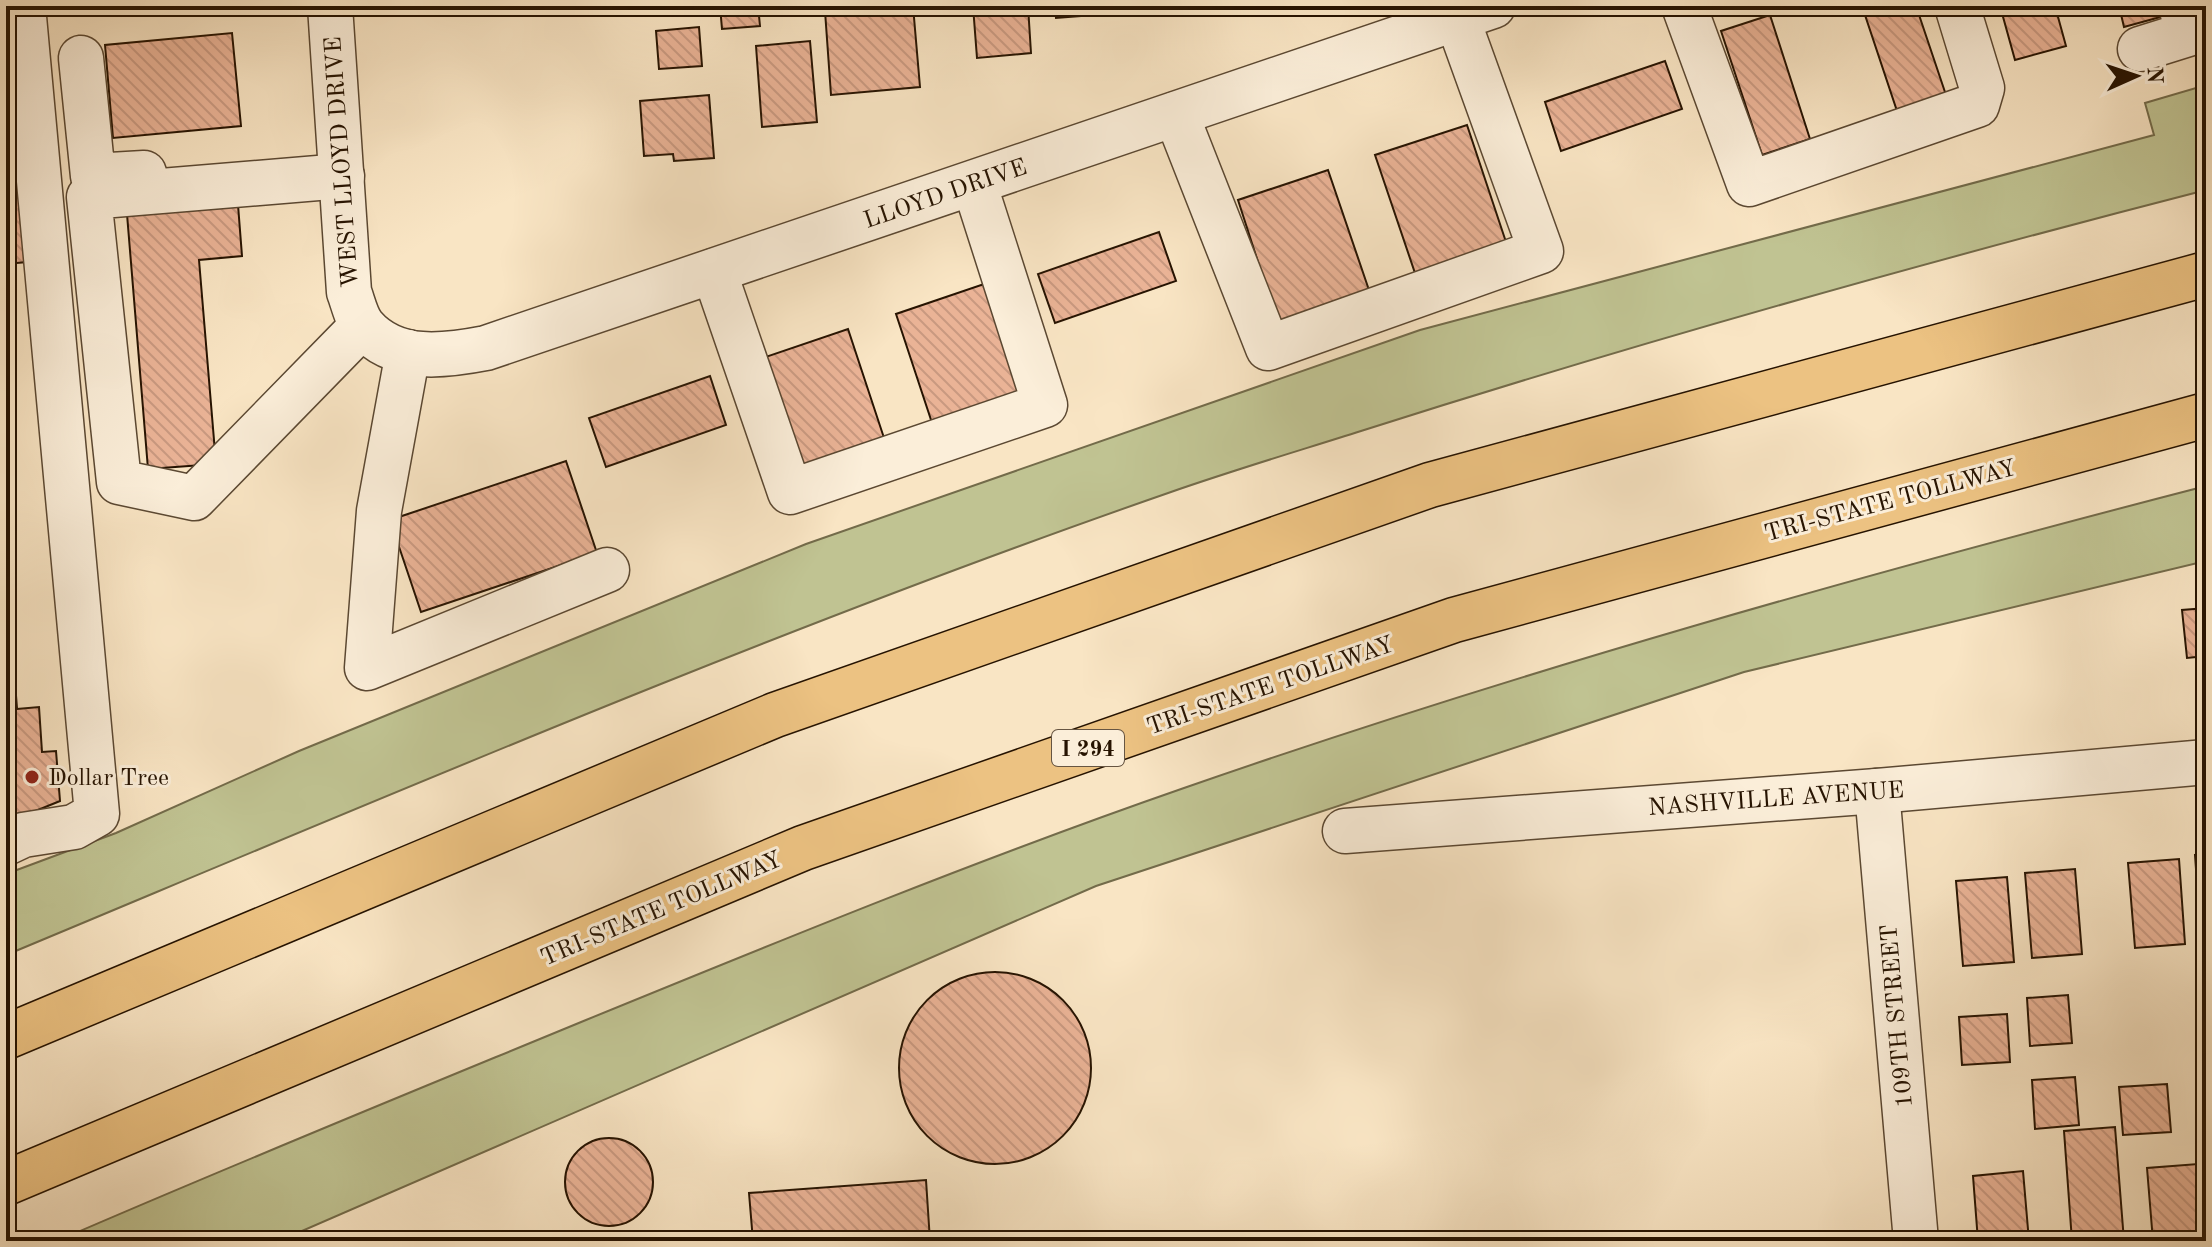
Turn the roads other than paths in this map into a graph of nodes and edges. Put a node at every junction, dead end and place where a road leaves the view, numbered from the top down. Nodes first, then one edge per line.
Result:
1 (23, 6) edge
2 (330, 6) edge
3 (1684, 6) edge
4 (1957, 6) edge
5 (2181, 6) edge
6 (1475, 12) edge
7 (2140, 49) dead end
8 (81, 58) dead end
9 (1176, 114) junction
10 (341, 167) junction
11 (974, 183) junction
12 (714, 271) junction
13 (2206, 274) edge
14 (388, 342) junction
15 (2206, 415) edge
16 (607, 570) dead end
17 (2206, 762) edge
18 (1877, 791) junction
19 (1345, 831) dead end
20 (6, 843) edge
21 (6, 1037) edge
22 (6, 1183) edge
23 (1916, 1241) edge

1 - 20 street
2 - 10 street, WEST LLOYD DRIVE
3 - 4 street
5 - 7 street
6 - 9 street, LLOYD DRIVE
6 - 9 street
8 - 10 street
9 - 11 street, LLOYD DRIVE
10 - 14 street, WEST LLOYD DRIVE
10 - 14 street
11 - 12 street, LLOYD DRIVE
11 - 12 street
12 - 14 street, LLOYD DRIVE
13 - 21 highway
14 - 16 street
15 - 22 highway, TRI-STATE TOLLWAY / I 294
17 - 18 street, NASHVILLE AVENUE
18 - 19 street, NASHVILLE AVENUE
18 - 23 street, 109TH STREET

